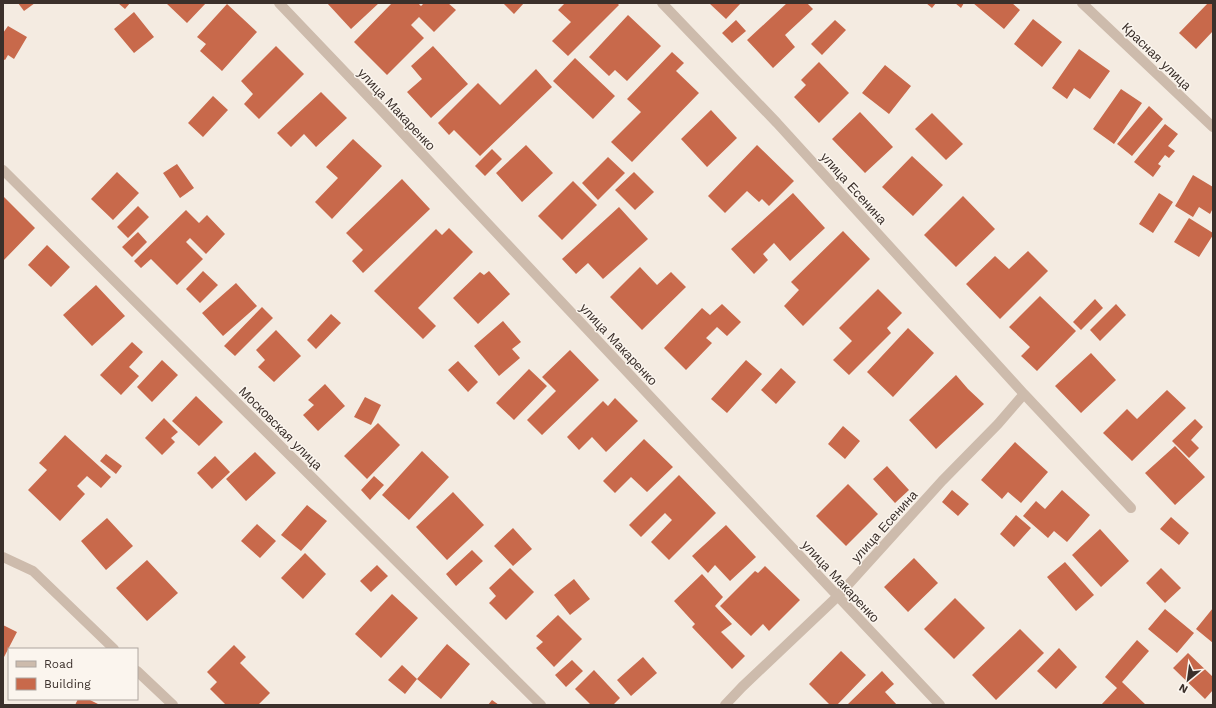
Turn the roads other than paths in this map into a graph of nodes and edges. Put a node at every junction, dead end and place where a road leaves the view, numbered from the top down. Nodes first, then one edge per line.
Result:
1 (278, 3) edge
2 (662, 3) edge
3 (1082, 3) edge
4 (1213, 127) edge
5 (3, 170) edge
6 (1024, 394) junction
7 (1131, 508) dead end
8 (4, 557) edge
9 (838, 596) junction
10 (113, 648) edge
11 (138, 672) edge
12 (170, 704) edge
13 (541, 705) edge
14 (725, 705) edge
15 (940, 705) edge

1 - 9 street, улица Макаренко
2 - 6 street, улица Есенина
3 - 4 street, Красная улица
5 - 13 street, Московская улица
6 - 7 street, улица Есенина
6 - 9 street, улица Есенина
8 - 10 street
9 - 14 street, улица Есенина
9 - 15 street, улица Макаренко
11 - 12 street

